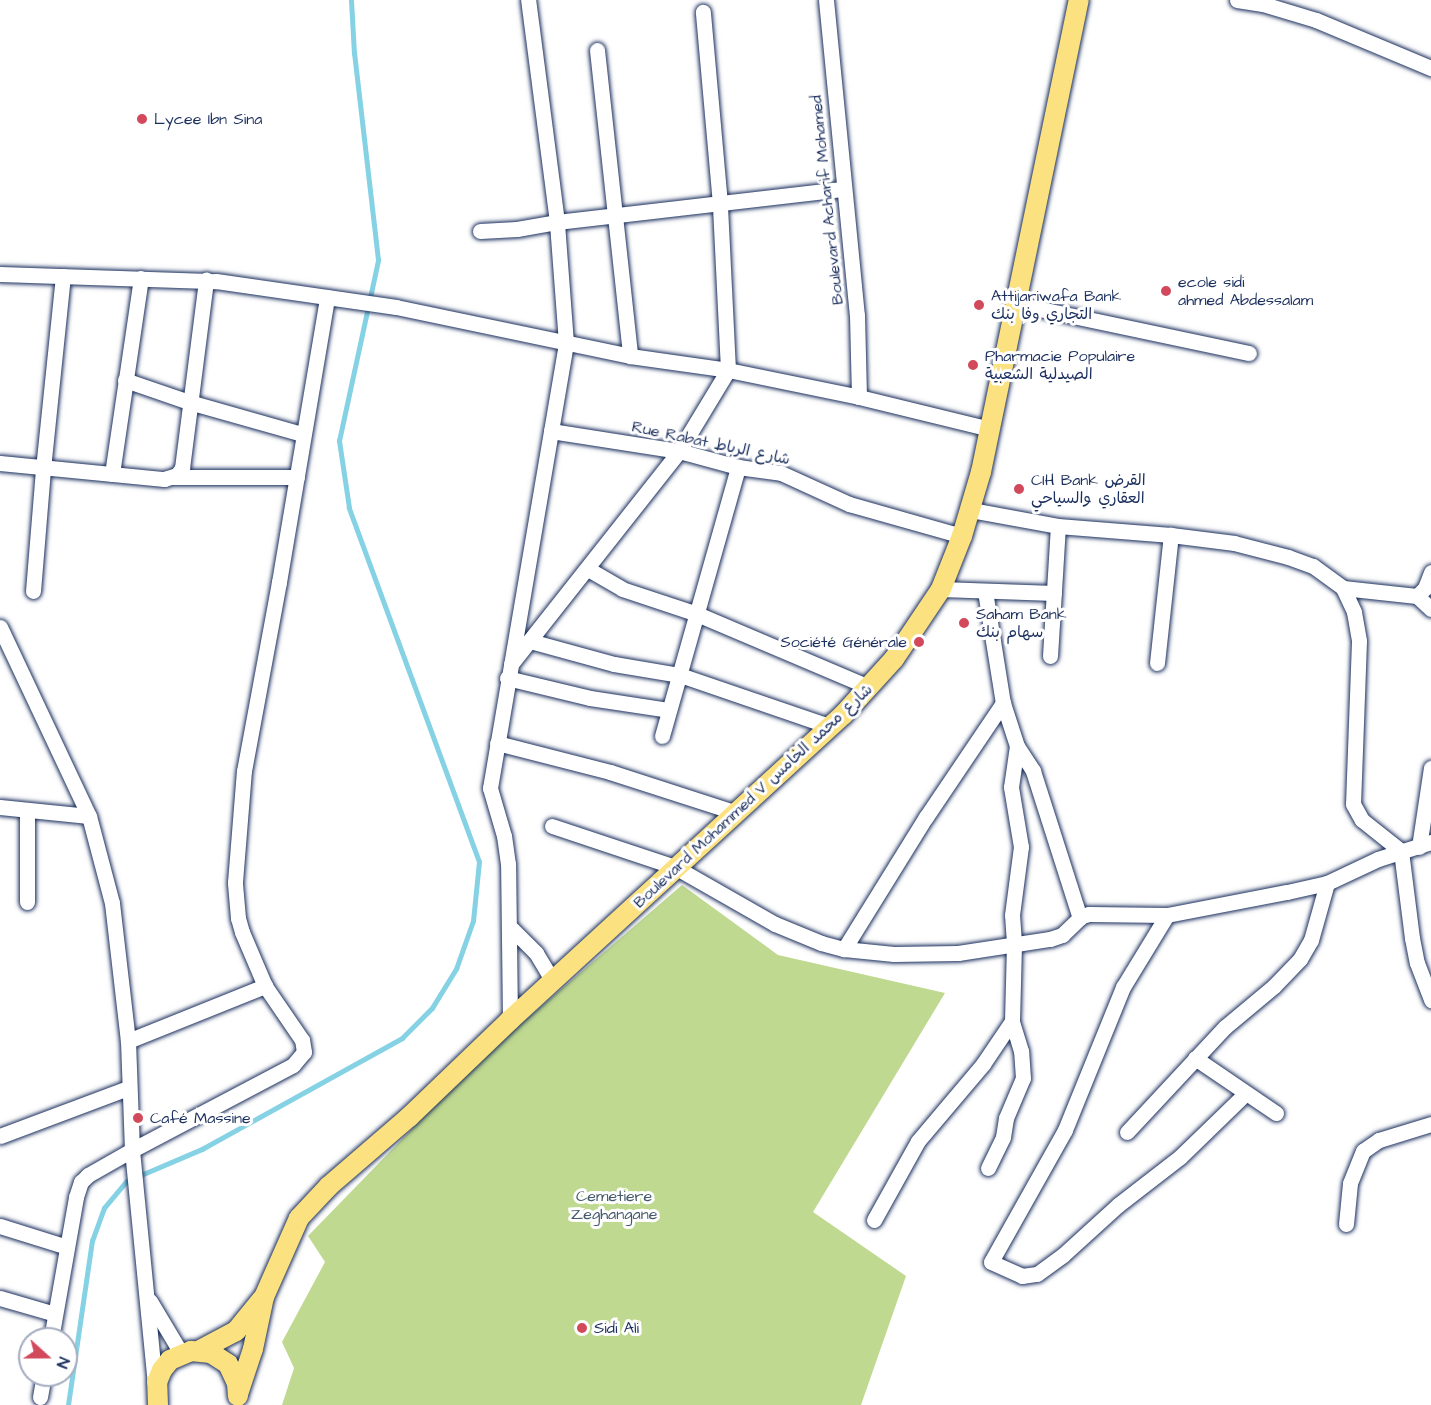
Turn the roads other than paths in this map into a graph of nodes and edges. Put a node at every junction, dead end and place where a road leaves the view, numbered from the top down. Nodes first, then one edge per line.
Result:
1 (528, 0) edge
2 (826, 0) edge
3 (1079, 0) edge
4 (1237, 0) edge
5 (703, 12) dead end
6 (597, 50) dead end
7 (1431, 68) edge
8 (844, 189) junction
9 (720, 204) junction
10 (617, 217) junction
11 (557, 222) junction
12 (480, 231) dead end
13 (0, 274) edge
14 (63, 276) junction
15 (141, 278) junction
16 (207, 280) junction
17 (327, 297) junction
18 (1016, 304) junction
19 (566, 343) junction
20 (1249, 353) dead end
21 (630, 356) junction
22 (728, 370) junction
23 (126, 380) junction
24 (859, 398) junction
25 (189, 402) junction
26 (990, 429) junction
27 (551, 431) junction
28 (302, 434) junction
29 (679, 451) junction
30 (0, 464) edge
31 (738, 467) junction
32 (43, 469) junction
33 (112, 474) junction
34 (172, 477) junction
35 (297, 477) junction
36 (971, 510) junction
37 (1058, 526) junction
38 (1171, 535) junction
39 (962, 536) junction
40 (588, 568) junction
41 (1431, 572) edge
42 (1343, 588) junction
43 (941, 589) junction
44 (33, 591) dead end
45 (985, 591) junction
46 (1054, 593) junction
47 (1417, 596) junction
48 (1431, 609) edge
49 (697, 615) junction
50 (0, 627) edge
51 (530, 641) junction
52 (1050, 656) dead end
53 (1157, 663) dead end
54 (508, 672) junction
55 (680, 675) junction
56 (869, 687) junction
57 (1003, 703) junction
58 (668, 710) junction
59 (830, 726) junction
60 (662, 736) dead end
61 (497, 743) junction
62 (1017, 746) junction
63 (1431, 768) edge
64 (0, 807) edge
65 (27, 810) junction
66 (737, 813) junction
67 (89, 816) junction
68 (552, 826) dead end
69 (1425, 844) edge
70 (1401, 851) junction
71 (675, 867) junction
72 (1328, 884) junction
73 (27, 902) dead end
74 (1167, 915) junction
75 (1080, 918) junction
76 (510, 927) junction
77 (1014, 943) junction
78 (844, 949) junction
79 (553, 981) junction
80 (265, 986) junction
81 (1431, 1000) edge
82 (510, 1020) junction
83 (1012, 1021) junction
84 (128, 1041) junction
85 (1195, 1058) junction
86 (129, 1088) junction
87 (1245, 1094) junction
88 (1276, 1113) dead end
89 (1431, 1124) edge
90 (1127, 1132) dead end
91 (0, 1136) edge
92 (132, 1153) junction
93 (988, 1168) dead end
94 (874, 1220) dead end
95 (1346, 1224) dead end
96 (0, 1226) edge
97 (67, 1248) junction
98 (145, 1290) junction
99 (264, 1297) junction
100 (0, 1298) edge
101 (55, 1314) junction
102 (53, 1327) edge
103 (191, 1352) junction
104 (42, 1387) edge
105 (40, 1397) dead end
106 (237, 1399) edge
107 (157, 1400) edge

1 - 11 street
2 - 8 street, Boulevard Acharif Mohamed
3 - 18 main road, Boulevard Mohammed V شارع محمد الخامس
4 - 7 street
5 - 9 street
6 - 10 street
8 - 9 street
8 - 24 street, Boulevard Acharif Mohamed
9 - 10 street
9 - 22 street
10 - 11 street
10 - 21 street
11 - 12 street
11 - 19 street
13 - 14 street
14 - 15 street
14 - 32 street
15 - 16 street
15 - 23 street
16 - 17 street
16 - 25 street
17 - 19 street
17 - 28 street
18 - 20 street
18 - 26 main road, Boulevard Mohammed V شارع محمد الخامس
19 - 21 street
19 - 27 street
21 - 22 street
22 - 24 street
22 - 29 street
23 - 25 street
23 - 33 street
24 - 26 street
25 - 28 street
25 - 34 street
26 - 36 main road, Boulevard Mohammed V شارع محمد الخامس
27 - 29 street, Rue Rabat شارع الرباط
27 - 54 street
28 - 35 street
29 - 31 street, Rue Rabat شارع الرباط
29 - 40 street
30 - 32 street
31 - 39 street, Rue Rabat شارع الرباط
31 - 49 street
32 - 33 street
32 - 44 street
33 - 34 street
34 - 35 street
35 - 80 street
36 - 37 street
36 - 39 main road, Boulevard Mohammed V شارع محمد الخامس
37 - 38 street
37 - 46 street
38 - 42 street
38 - 53 street
39 - 43 main road, Boulevard Mohammed V شارع محمد الخامس
40 - 49 street
40 - 51 street
41 - 47 street
42 - 47 street
42 - 70 street
43 - 45 street
43 - 56 main road, Boulevard Mohammed V شارع محمد الخامس
45 - 46 street
45 - 57 street
46 - 52 street
47 - 48 street
49 - 55 street
49 - 56 street
50 - 67 street
51 - 54 street
51 - 55 street
54 - 58 street
54 - 61 street
55 - 58 street
55 - 59 street
56 - 59 main road, Boulevard Mohammed V شارع محمد الخامس
57 - 62 street
57 - 78 street
58 - 60 street
59 - 66 main road, Boulevard Mohammed V شارع محمد الخامس
61 - 66 street
61 - 76 street
62 - 75 street
62 - 77 street
63 - 69 street
64 - 65 street
65 - 67 street
65 - 73 street
66 - 71 main road, Boulevard Mohammed V شارع محمد الخامس
67 - 84 street
68 - 71 street
69 - 70 street
70 - 72 street
70 - 81 street
71 - 78 street
71 - 79 main road, Boulevard Mohammed V شارع محمد الخامس
72 - 74 street
72 - 85 street
74 - 75 street
74 - 87 street
75 - 77 street
76 - 79 street
76 - 82 street
77 - 78 street
77 - 83 street
79 - 82 main road, Boulevard Mohammed V شارع محمد الخامس
80 - 84 street
80 - 92 street
82 - 99 main road, Boulevard Mohammed V شارع محمد الخامس
83 - 93 street
83 - 94 street
84 - 86 street
85 - 87 street
85 - 90 street
86 - 91 street
86 - 92 street
87 - 88 street
89 - 95 street
92 - 97 street
92 - 98 street
96 - 97 street
97 - 101 street
98 - 103 street
98 - 107 street
99 - 103 main road, Boulevard Mohammed V شارع محمد الخامس
99 - 106 main road, Boulevard Mohammed V شارع محمد الخامس
100 - 101 street
101 - 102 street
103 - 106 main road
103 - 107 main road, Boulevard Mohammed V شارع محمد الخامس
104 - 105 street

